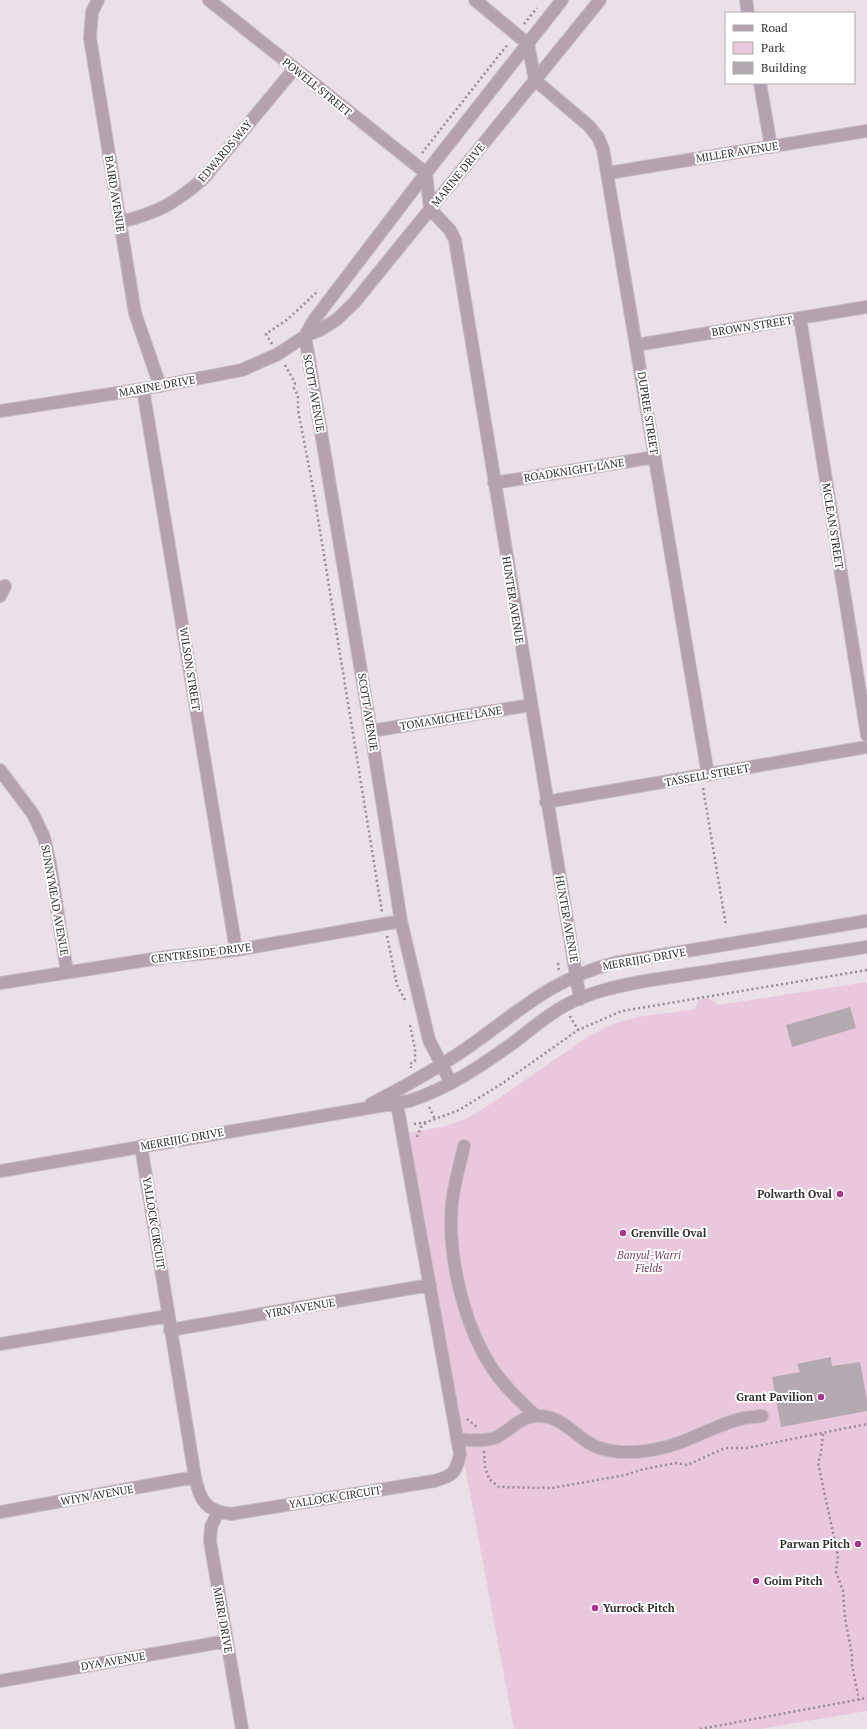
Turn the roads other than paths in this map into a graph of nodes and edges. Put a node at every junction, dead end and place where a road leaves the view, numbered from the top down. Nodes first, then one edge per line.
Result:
1 (98, 0) edge
2 (209, 0) edge
3 (474, 0) edge
4 (562, 0) edge
5 (600, 0) edge
6 (746, 0) edge
7 (748, 12) edge
8 (528, 44) junction
9 (294, 68) junction
10 (535, 80) junction
11 (760, 84) edge
12 (867, 131) edge
13 (771, 147) junction
14 (608, 173) junction
15 (426, 174) junction
16 (430, 209) junction
17 (120, 222) junction
18 (867, 307) edge
19 (800, 318) junction
20 (305, 336) junction
21 (636, 345) junction
22 (160, 386) junction
23 (143, 389) junction
24 (0, 411) edge
25 (655, 457) junction
26 (494, 483) junction
27 (531, 705) junction
28 (371, 731) junction
29 (867, 734) edge
30 (867, 747) edge
31 (0, 770) edge
32 (704, 775) junction
33 (546, 802) junction
34 (401, 921) junction
35 (867, 922) edge
36 (867, 947) edge
37 (236, 950) junction
38 (67, 972) junction
39 (576, 975) junction
40 (0, 983) edge
41 (580, 998) junction
42 (440, 1066) junction
43 (451, 1083) junction
44 (397, 1104) junction
45 (363, 1108) junction
46 (141, 1146) junction
47 (464, 1146) dead end
48 (0, 1171) edge
49 (430, 1285) junction
50 (168, 1316) junction
51 (170, 1330) junction
52 (0, 1344) edge
53 (536, 1416) junction
54 (762, 1416) dead end
55 (458, 1440) junction
56 (194, 1477) junction
57 (0, 1512) edge
58 (218, 1512) junction
59 (227, 1641) junction
60 (0, 1681) edge
61 (242, 1729) edge

1 - 17 street, BAIRD AVENUE
2 - 9 street, POWELL STREET
3 - 8 street
4 - 8 street, MARINE DRIVE
5 - 10 street, MARINE DRIVE
6 - 7 street
8 - 10 street
8 - 15 street, MARINE DRIVE
9 - 15 street, POWELL STREET
9 - 17 street, EDWARDS WAY
10 - 14 street, DUPREE STREET
10 - 16 street, MARINE DRIVE
11 - 13 street
12 - 13 street, MILLER AVENUE
13 - 14 street, MILLER AVENUE
14 - 21 street, DUPREE STREET
15 - 16 street
15 - 20 street, MARINE DRIVE
16 - 20 street, MARINE DRIVE
16 - 26 street, HUNTER AVENUE
17 - 22 street, BAIRD AVENUE
18 - 19 street, BROWN STREET
19 - 21 street, BROWN STREET
19 - 29 street, MCLEAN STREET
20 - 22 street, MARINE DRIVE
20 - 28 street, SCOTT AVENUE
21 - 25 street, DUPREE STREET
22 - 23 street, MARINE DRIVE
23 - 24 street, MARINE DRIVE
23 - 37 street, WILSON STREET
25 - 26 street, ROADKNIGHT LANE
25 - 32 street, DUPREE STREET
26 - 27 street, HUNTER AVENUE
27 - 28 street, TOMAMICHEL LANE
27 - 33 street, HUNTER AVENUE
28 - 34 street, SCOTT AVENUE
30 - 32 street, TASSELL STREET
31 - 38 street, SUNNYMEAD AVENUE
32 - 33 street, TASSELL STREET
33 - 39 street, HUNTER AVENUE
34 - 37 street, CENTRESIDE DRIVE
34 - 42 street, SCOTT AVENUE
35 - 39 street, MERRIJIG DRIVE
36 - 41 street, MERRIJIG DRIVE
37 - 38 street, CENTRESIDE DRIVE
38 - 40 street, CENTRESIDE DRIVE
39 - 41 street, HUNTER AVENUE
39 - 42 street, MERRIJIG DRIVE
41 - 43 street, MERRIJIG DRIVE
42 - 43 street, SCOTT AVENUE
42 - 45 street, MERRIJIG DRIVE
43 - 44 street, MERRIJIG DRIVE
44 - 45 street, MERRIJIG DRIVE
44 - 49 street, YALLOCK CIRCUIT
45 - 46 street, MERRIJIG DRIVE
46 - 48 street, MERRIJIG DRIVE
46 - 50 street, YALLOCK CIRCUIT
47 - 53 street
49 - 51 street, YIRN AVENUE
49 - 55 street, YALLOCK CIRCUIT
50 - 51 street, YALLOCK CIRCUIT
50 - 52 street
51 - 56 street, YALLOCK CIRCUIT
53 - 54 street
53 - 55 street
55 - 58 street, YALLOCK CIRCUIT
56 - 57 street, WIYN AVENUE
56 - 58 street, YALLOCK CIRCUIT
58 - 59 street, MIRRI DRIVE
59 - 60 street, DYA AVENUE
59 - 61 street, MIRRI DRIVE

